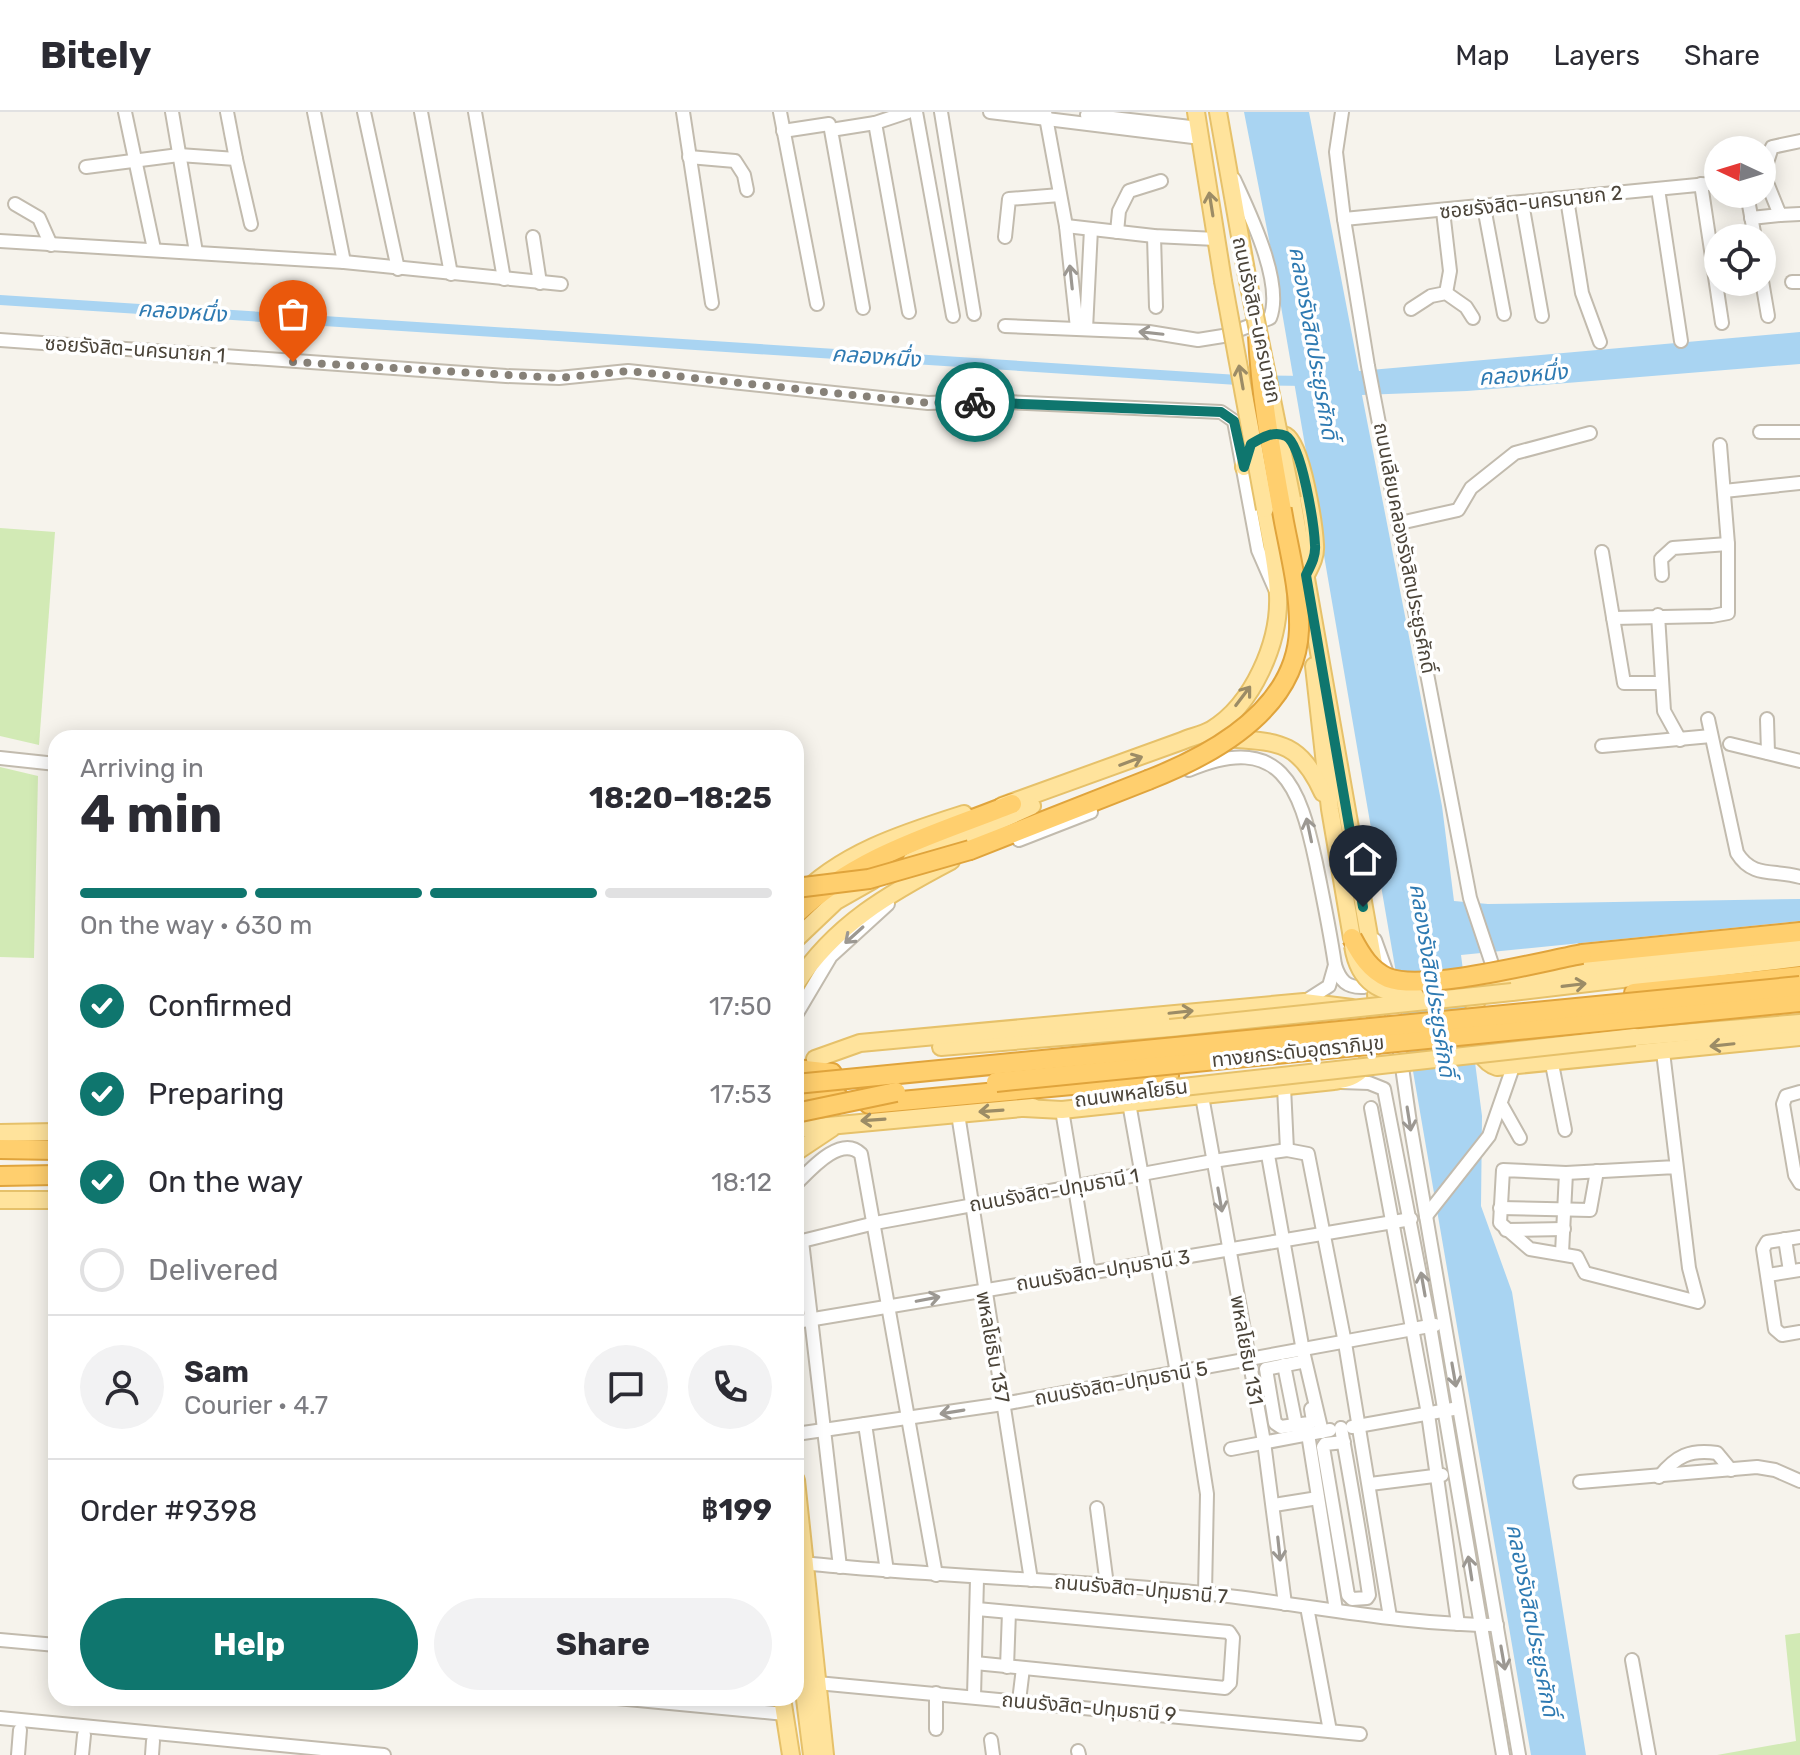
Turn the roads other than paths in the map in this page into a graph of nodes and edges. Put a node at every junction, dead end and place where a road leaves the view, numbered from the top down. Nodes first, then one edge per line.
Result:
1 (125, 112) edge
2 (172, 112) edge
3 (227, 112) edge
4 (314, 112) edge
5 (364, 112) edge
6 (421, 112) edge
7 (475, 112) edge
8 (683, 112) edge
9 (780, 112) edge
10 (915, 112) edge
11 (941, 112) edge
12 (990, 112) edge
13 (1218, 112) edge
14 (1342, 112) edge
15 (1049, 114) edge
16 (829, 122) edge
17 (875, 123) junction
18 (1199, 126) edge
19 (783, 131) junction
20 (1800, 141) edge
21 (1776, 146) edge
22 (179, 155) junction
23 (689, 157) junction
24 (236, 159) junction
25 (134, 160) junction
26 (1227, 162) junction
27 (86, 167) dead end
28 (1161, 181) dead end
29 (1701, 184) junction
30 (1704, 184) edge
31 (1658, 189) junction
32 (747, 190) dead end
33 (1060, 195) junction
34 (1567, 199) junction
35 (1522, 203) junction
36 (15, 204) dead end
37 (1776, 206) edge
38 (1484, 207) junction
39 (1749, 208) edge
40 (1443, 211) junction
41 (1800, 214) edge
42 (1780, 215) junction
43 (1751, 218) junction
44 (1344, 219) junction
45 (251, 224) dead end
46 (1752, 224) edge
47 (1066, 226) junction
48 (1091, 229) junction
49 (1117, 232) junction
50 (1154, 236) junction
51 (533, 237) dead end
52 (1005, 237) dead end
53 (1216, 239) junction
54 (0, 241) edge
55 (51, 245) junction
56 (154, 249) junction
57 (196, 252) junction
58 (344, 262) junction
59 (398, 269) junction
60 (451, 274) junction
61 (504, 279) junction
62 (540, 283) junction
63 (561, 284) dead end
64 (1446, 293) junction
65 (1765, 296) edge
66 (712, 303) dead end
67 (817, 304) dead end
68 (1156, 307) dead end
69 (863, 308) dead end
70 (1411, 309) dead end
71 (909, 312) dead end
72 (974, 314) dead end
73 (1504, 314) dead end
74 (953, 316) dead end
75 (1542, 316) dead end
76 (1768, 316) dead end
77 (1473, 318) dead end
78 (1722, 323) dead end
79 (1005, 326) dead end
80 (1082, 329) junction
81 (1258, 336) junction
82 (0, 340) edge
83 (1681, 341) dead end
84 (1600, 342) dead end
85 (1760, 432) dead end
86 (1800, 432) edge
87 (1590, 433) dead end
88 (1720, 445) dead end
89 (1244, 467) junction
90 (1800, 483) edge
91 (1724, 491) junction
92 (1400, 523) junction
93 (1728, 544) junction
94 (1602, 552) dead end
95 (1306, 575) junction
96 (1662, 575) dead end
97 (1309, 592) junction
98 (1278, 595) junction
99 (1658, 615) junction
100 (1613, 618) junction
101 (1286, 673) junction
102 (1661, 683) junction
103 (1708, 719) dead end
104 (1767, 719) dead end
105 (1711, 736) junction
106 (1680, 740) junction
107 (1182, 741) junction
108 (1247, 744) dead end
109 (1730, 744) dead end
110 (1602, 746) dead end
111 (0, 750) edge
112 (1768, 753) junction
113 (0, 758) edge
114 (1800, 761) edge
115 (38, 762) junction
116 (48, 763) edge
117 (1080, 781) junction
118 (1012, 804) junction
119 (1330, 809) junction
120 (970, 850) junction
121 (1800, 877) edge
122 (804, 887) edge
123 (804, 891) edge
124 (804, 907) edge
125 (1363, 907) junction
126 (804, 932) edge
127 (1800, 932) edge
128 (1352, 938) junction
129 (1800, 946) edge
130 (1800, 958) edge
131 (1374, 964) junction
132 (1335, 965) junction
133 (804, 972) edge
134 (1800, 976) edge
135 (1497, 980) junction
136 (1635, 985) junction
137 (1800, 986) edge
138 (1512, 992) junction
139 (804, 1002) edge
140 (1304, 1002) junction
141 (1800, 1002) edge
142 (1800, 1010) edge
143 (1800, 1023) edge
144 (991, 1031) junction
145 (1634, 1032) junction
146 (1102, 1033) junction
147 (1168, 1035) junction
148 (1372, 1037) junction
149 (1800, 1037) edge
150 (1663, 1052) junction
151 (815, 1059) junction
152 (804, 1061) edge
153 (1552, 1064) junction
154 (1513, 1067) junction
155 (804, 1070) edge
156 (832, 1073) junction
157 (804, 1076) edge
158 (1334, 1081) junction
159 (1172, 1082) junction
160 (1404, 1082) junction
161 (804, 1083) edge
162 (1284, 1087) junction
163 (1384, 1089) junction
164 (896, 1092) junction
165 (1800, 1092) edge
166 (1202, 1096) junction
167 (804, 1101) edge
168 (1129, 1103) junction
169 (1502, 1106) junction
170 (1024, 1108) junction
171 (1371, 1108) dead end
172 (804, 1110) edge
173 (1062, 1110) junction
174 (804, 1111) edge
175 (958, 1114) junction
176 (840, 1123) junction
177 (804, 1128) edge
178 (1565, 1130) dead end
179 (48, 1132) edge
180 (0, 1133) edge
181 (1520, 1138) dead end
182 (0, 1142) edge
183 (48, 1142) edge
184 (804, 1147) edge
185 (0, 1149) edge
186 (1287, 1150) junction
187 (48, 1152) edge
188 (48, 1153) edge
189 (1268, 1155) junction
190 (0, 1156) edge
191 (1213, 1161) junction
192 (1676, 1167) junction
193 (1597, 1171) junction
194 (1566, 1173) junction
195 (1141, 1174) junction
196 (48, 1175) edge
197 (0, 1176) edge
198 (804, 1177) edge
199 (0, 1183) edge
200 (48, 1183) edge
201 (1800, 1183) edge
202 (1074, 1186) junction
203 (0, 1200) edge
204 (48, 1200) edge
205 (970, 1206) junction
206 (1500, 1208) junction
207 (1566, 1210) junction
208 (1430, 1212) junction
209 (1411, 1219) junction
210 (1394, 1222) junction
211 (875, 1223) junction
212 (1564, 1229) junction
213 (1506, 1230) junction
214 (1324, 1234) junction
215 (1800, 1237) edge
216 (1785, 1239) junction
217 (804, 1240) edge
218 (1282, 1241) junction
219 (1229, 1249) junction
220 (1562, 1253) junction
221 (1157, 1262) junction
222 (1795, 1271) edge
223 (1089, 1273) junction
224 (1768, 1275) junction
225 (983, 1289) junction
226 (890, 1307) junction
227 (804, 1321) edge
228 (1445, 1323) junction
229 (804, 1326) edge
230 (1430, 1326) junction
231 (1410, 1330) junction
232 (1800, 1332) edge
233 (1345, 1343) junction
234 (1301, 1355) junction
235 (1249, 1361) junction
236 (1284, 1365) junction
237 (1182, 1372) junction
238 (1003, 1404) junction
239 (1460, 1408) junction
240 (1444, 1411) junction
241 (1428, 1414) junction
242 (907, 1419) junction
243 (865, 1424) junction
244 (1296, 1425) junction
245 (1359, 1426) junction
246 (824, 1430) junction
247 (1322, 1432) junction
248 (804, 1433) edge
249 (1308, 1434) junction
250 (1343, 1435) junction
251 (1264, 1442) junction
252 (1231, 1449) dead end
253 (1731, 1470) junction
254 (1455, 1473) junction
255 (1437, 1476) junction
256 (1659, 1477) junction
257 (1800, 1481) edge
258 (1580, 1482) dead end
259 (1370, 1484) junction
260 (1318, 1498) junction
261 (1274, 1505) junction
262 (1097, 1508) dead end
263 (1356, 1513) junction
264 (1336, 1516) junction
265 (804, 1563) edge
266 (840, 1567) junction
267 (887, 1571) junction
268 (936, 1575) junction
269 (977, 1579) junction
270 (804, 1580) edge
271 (1031, 1580) junction
272 (1107, 1585) junction
273 (1205, 1593) junction
274 (1285, 1604) junction
275 (1307, 1607) junction
276 (977, 1609) junction
277 (1336, 1610) junction
278 (1009, 1612) junction
279 (1390, 1617) junction
280 (1458, 1624) junction
281 (1479, 1625) junction
282 (1497, 1625) junction
283 (0, 1640) edge
284 (48, 1644) edge
285 (804, 1660) edge
286 (1632, 1660) dead end
287 (975, 1663) junction
288 (1007, 1667) junction
289 (1023, 1668) junction
290 (810, 1685) junction
291 (936, 1693) junction
292 (974, 1696) junction
293 (1019, 1701) junction
294 (784, 1706) edge
295 (0, 1718) edge
296 (936, 1729) dead end
297 (20, 1730) dead end
298 (1330, 1731) junction
299 (1360, 1734) dead end
300 (84, 1735) dead end
301 (991, 1740) dead end
302 (18, 1755) edge
303 (82, 1755) edge
304 (384, 1755) edge
305 (791, 1755) edge
306 (812, 1755) edge
307 (825, 1755) edge
308 (993, 1755) edge
309 (1503, 1755) edge
310 (1519, 1755) edge
311 (1649, 1755) edge

1 - 25 street
2 - 22 street
3 - 24 street
4 - 58 street
5 - 59 street
6 - 60 street
7 - 61 street
8 - 23 street
9 - 19 street
10 - 17 street
10 - 74 street
11 - 72 street
12 - 15 street
13 - 26 main road, ถนนรังสิต-นครนายก
14 - 44 street, ถนนเลียบคลองรังสิตประยูรศักดิ์
15 - 18 street
15 - 33 street
16 - 17 street
16 - 19 street
16 - 69 street
17 - 71 street
53 -> 18 main road, ถนนรังสิต-นครนายก
19 - 67 street
20 - 21 street
22 - 24 street
22 - 25 street
22 - 57 street
23 - 32 street
23 - 66 street
24 - 45 street
25 - 27 street
25 - 56 street
26 -> 80 street
26 - 81 main road, ถนนรังสิต-นครนายก, bridge
28 - 49 street
29 - 30 street, ซอยรังสิต-นครนายก 2
29 - 31 street, ซอยรังสิต-นครนายก 2
29 - 78 street
31 - 34 street, ซอยรังสิต-นครนายก 2
31 - 83 street
33 - 47 street
33 - 52 street
34 - 35 street, ซอยรังสิต-นครนายก 2
34 - 84 street
35 - 38 street, ซอยรังสิต-นครนายก 2
35 - 75 street
36 - 55 street
37 - 42 street
38 - 40 street, ซอยรังสิต-นครนายก 2
38 - 73 street
39 - 43 street
40 - 44 street, ซอยรังสิต-นครนายก 2
40 - 64 street
41 - 42 street
42 - 43 street
43 - 46 street
44 - 92 street, ถนนเลียบคลองรังสิตประยูรศักดิ์
47 - 48 street
80 -> 47 street
48 - 49 street
48 - 80 street
49 - 50 street
50 - 53 street
50 - 68 street
51 - 62 street
98 -> 53 main road, ถนนรังสิต-นครนายก, bridge
54 - 55 street
55 - 56 street
56 - 57 street
57 - 58 street
58 - 59 street
59 - 60 street
60 - 61 street
61 - 62 street
62 - 63 street
64 - 70 street
64 - 77 street
65 - 76 street
79 - 80 street
81 - 95 main road, ถนนรังสิต-นครนายก, bridge
81 - 101 highway, bridge
82 - 89 street, ซอยรังสิต-นครนายก 1
85 - 86 street
87 - 92 street
88 - 91 street
89 - 95 main road
89 - 98 street, ซอยรังสิต-นครนายก 1
90 - 91 street
91 - 93 street
92 - 135 street, ถนนเลียบคลองรังสิตประยูรศักดิ์
93 - 96 street
93 - 99 street
94 - 100 street
95 - 97 main road, ถนนรังสิต-นครนายก
97 - 119 main road
97 - 125 main road, ถนนรังสิต-นครนายก
107 -> 98 main road, ถนนรังสิต-นครนายก
99 - 100 street
99 - 102 street
100 - 102 street
101 - 108 highway, bridge
101 - 120 highway, bridge
102 - 106 street
103 - 105 street
104 - 112 street
105 - 106 street
105 - 121 street
106 - 110 street
117 -> 107 main road
107 - 119 main road
109 - 112 street
111 - 115 street
112 - 114 street
113 - 115 street
115 - 116 street
117 - 118 main road
117 - 126 main road
118 - 123 main road
118 - 124 highway
119 - 128 main road
120 - 122 highway, bridge
120 - 133 main road, bridge
125 - 131 main road, ถนนรังสิต-นครนายก
125 - 160 street
127 - 128 highway, bridge
128 - 138 main road, bridge
129 - 135 main road
130 - 136 main road
131 - 132 street
131 - 148 main road, ถนนรังสิต-นครนายก
132 -> 139 street
132 - 140 street
134 - 136 highway
135 - 154 main road
138 -> 136 main road
136 - 147 highway, bridge
137 - 161 highway, ทางยกระดับอุตราภิมุข, bridge
138 - 147 main road, bridge
144 -> 140 main road
140 - 148 main road
141 - 164 highway, ทางยกระดับอุตราภิมุข, bridge
142 - 145 highway, ถนนพหลโยธิน
143 - 145 main road, ถนนพหลโยธิน
144 - 146 main road
144 - 151 main road
145 - 159 highway, ถนนพหลโยธิน
146 - 147 main road
146 - 151 main road
147 - 156 highway
148 - 158 main road, ถนนรังสิต-นครนายก
149 -> 150 main road
150 - 153 main road
150 - 192 street
151 - 152 main road
153 - 154 main road
153 - 178 street
154 - 169 street
155 - 156 highway
156 - 157 highway
158 - 162 main road
158 - 163 street
159 - 170 main road, ถนนพหลโยธิน
159 - 174 highway, ถนนพหลโยธิน
160 - 163 street
160 -> 208 street
162 - 166 main road
162 - 186 street
163 - 209 street
164 - 167 highway, ทางยกระดับอุตราภิมุข, bridge
164 - 172 highway, bridge
165 - 201 street
166 - 168 main road
166 - 191 street, พหลโยธิน 131
168 - 173 main road
168 - 195 street
169 - 181 street
169 - 208 street
170 - 173 main road
170 -> 175 main road, ถนนพหลโยธิน
171 - 210 street
173 - 202 street
175 -> 176 main road, ถนนพหลโยธิน
175 - 205 street, พหลโยธิน 137
176 - 177 main road, ถนนพหลโยธิน
176 - 184 main road
179 - 180 main road
182 - 183 main road
185 - 187 highway
186 - 189 street, ถนนรังสิต-ปทุมธานี 1
186 - 214 street, ถนนรังสิต-ปทุมธานี 1
188 - 190 highway
189 - 191 street, ถนนรังสิต-ปทุมธานี 1
189 - 218 street
191 - 195 street, ถนนรังสิต-ปทุมธานี 1
191 -> 219 street, พหลโยธิน 131
192 - 193 street
192 - 220 street
193 - 194 street
193 - 207 street
194 - 206 street
194 - 207 street
195 - 202 street, ถนนรังสิต-ปทุมธานี 1
195 - 221 street
196 - 197 highway
198 - 211 street
199 - 200 highway
202 - 205 street, ถนนรังสิต-ปทุมธานี 1
202 - 223 street
203 - 204 main road
205 - 211 street, ถนนรังสิต-ปทุมธานี 1
205 - 225 street, พหลโยธิน 137
206 - 207 street
206 - 213 street
207 - 212 street
208 - 228 street
209 - 210 street, ถนนรังสิต-ปทุมธานี 3
230 -> 209 street
210 - 214 street, ถนนรังสิต-ปทุมธานี 3
210 - 231 street
211 - 217 street, ถนนรังสิต-ปทุมธานี 1
211 - 226 street
212 - 213 street
212 - 220 street
213 - 220 street
214 - 218 street, ถนนรังสิต-ปทุมธานี 3
214 - 233 street
215 - 216 street
216 - 222 street
216 - 224 street
218 - 219 street, ถนนรังสิต-ปทุมธานี 3
218 - 234 street
219 - 221 street, ถนนรังสิต-ปทุมธานี 3
219 - 235 street, พหลโยธิน 131
221 - 223 street, ถนนรังสิต-ปทุมธานี 3
221 - 237 street
222 - 224 street
223 - 225 street, ถนนรังสิต-ปทุมธานี 3
224 - 232 street
226 -> 225 street, ถนนรังสิต-ปทุมธานี 3
225 - 238 street, พหลโยธิน 137
226 - 227 street, ถนนรังสิต-ปทุมธานี 3
226 - 242 street
228 - 230 street, ถนนรังสิต-ปทุมธานี 5
228 -> 239 street
229 - 246 street
230 - 231 street, ถนนรังสิต-ปทุมธานี 5
230 - 240 street
231 - 233 street, ถนนรังสิต-ปทุมธานี 5
231 - 241 street
233 - 234 street, ถนนรังสิต-ปทุมธานี 5
233 - 245 street
234 - 235 street, ถนนรังสิต-ปทุมธานี 5
234 - 236 street
234 - 244 street
234 - 247 street
235 - 237 street, ถนนรังสิต-ปทุมธานี 5
235 - 251 street, พหลโยธิน 131
236 - 244 street
236 - 244 street
237 - 238 street, ถนนรังสิต-ปทุมธานี 5
237 - 273 street
238 -> 242 street, ถนนรังสิต-ปทุมธานี 5
238 - 271 street, พหลโยธิน 137
239 - 240 street
239 - 282 street
240 - 241 street
240 - 254 street
241 - 245 street
241 - 255 street
242 - 243 street, ถนนรังสิต-ปทุมธานี 5
242 - 268 street
243 - 246 street, ถนนรังสิต-ปทุมธานี 5
243 - 267 street
245 - 250 street
245 - 259 street
246 - 248 street, ถนนรังสิต-ปทุมธานี 5
246 - 266 street
247 - 249 street
247 - 250 street
249 - 251 street
249 - 260 street
250 - 263 street
250 - 264 street
251 - 252 street
251 - 261 street, พหลโยธิน 131
253 - 256 street
253 - 256 street
253 - 257 street
254 - 255 street
281 -> 254 street
255 - 259 street
255 - 280 street
256 - 258 street
259 - 279 street
260 - 261 street
260 - 277 street
261 -> 274 street, พหลโยธิน 131
262 - 272 street
263 - 264 street
263 - 264 street
265 - 266 street, ถนนรังสิต-ปทุมธานี 7
266 - 267 street, ถนนรังสิต-ปทุมธานี 7
267 - 268 street, ถนนรังสิต-ปทุมธานี 7
268 - 269 street, ถนนรังสิต-ปทุมธานี 7
269 - 271 street, ถนนรังสิต-ปทุมธานี 7
269 - 276 street
270 - 290 main road
271 - 272 street, ถนนรังสิต-ปทุมธานี 7
272 - 273 street, ถนนรังสิต-ปทุมธานี 7
273 - 274 street, ถนนรังสิต-ปทุมธานี 7
274 - 275 street, ถนนรังสิต-ปทุมธานี 7
275 - 277 street, ถนนรังสิต-ปทุมธานี 7
275 - 298 street
276 - 278 street
276 - 287 street
277 - 279 street, ถนนรังสิต-ปทุมธานี 7
278 - 288 street
278 - 289 street
279 - 280 street, ถนนรังสิต-ปทุมธานี 7
280 - 281 street, ถนนรังสิต-ปทุมธานี 7
281 - 282 street, ถนนรังสิต-ปทุมธานี 7
281 - 309 street
282 -> 310 street
283 - 284 street
285 - 290 main road
286 - 311 street
287 - 288 street
287 - 292 street
288 - 289 street
289 - 293 street
290 - 291 street, ถนนรังสิต-ปทุมธานี 9
290 - 306 main road
290 - 307 main road
291 - 292 street, ถนนรังสิต-ปทุมธานี 9
291 - 296 street
292 - 293 street, ถนนรังสิต-ปทุมธานี 9
293 - 298 street, ถนนรังสิต-ปทุมธานี 9
294 - 305 main road
295 - 304 street
297 - 302 street
298 - 299 street, ถนนรังสิต-ปทุมธานี 9
300 - 303 street
301 - 308 street

